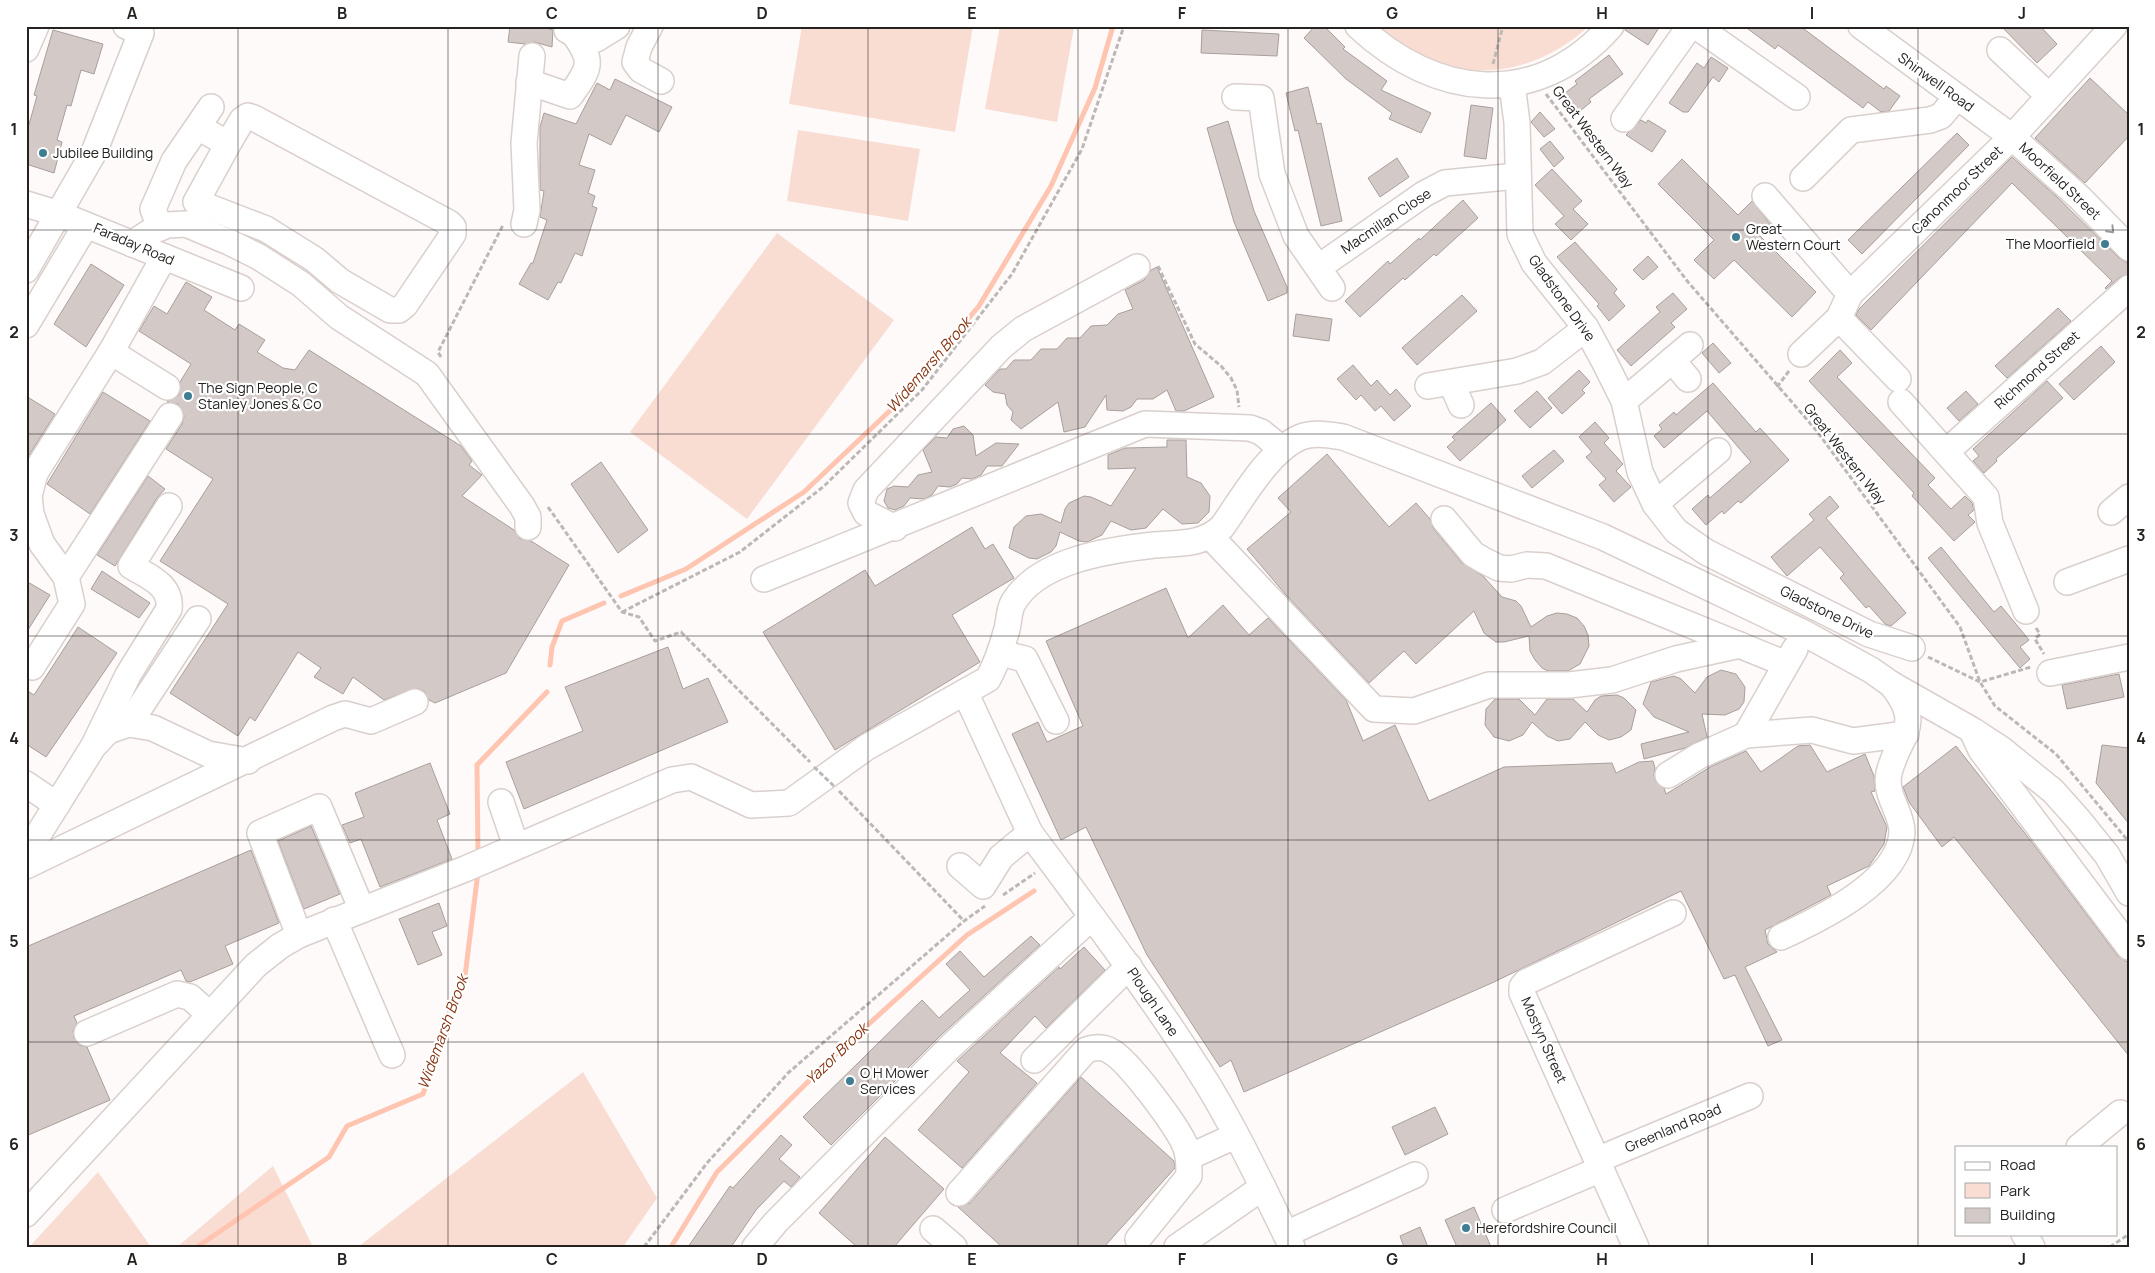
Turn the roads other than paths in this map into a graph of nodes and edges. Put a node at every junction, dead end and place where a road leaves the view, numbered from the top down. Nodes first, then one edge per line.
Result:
1 (617, 26) edge
2 (650, 26) edge
3 (1358, 26) edge
4 (1611, 26) edge
5 (1690, 26) edge
6 (1696, 26) edge
7 (1861, 26) edge
8 (2114, 26) edge
9 (138, 28) edge
10 (568, 30) edge
11 (2000, 50) dead end
12 (532, 56) dead end
13 (529, 82) junction
14 (661, 82) dead end
15 (1524, 82) junction
16 (1957, 96) junction
17 (2049, 96) junction
18 (1235, 97) dead end
19 (1797, 97) dead end
20 (1624, 119) dead end
21 (2012, 137) junction
22 (228, 144) junction
23 (1517, 176) junction
24 (1803, 178) dead end
25 (1766, 196) dead end
26 (26, 204) edge
27 (59, 214) junction
28 (515, 222) road end
29 (86, 225) junction
30 (160, 228) junction
31 (132, 244) junction
32 (2129, 248) edge
33 (164, 257) junction
34 (1137, 267) road end
35 (1319, 267) junction
36 (26, 270) edge
37 (241, 288) dead end
38 (1332, 288) dead end
39 (2129, 288) edge
40 (1850, 294) junction
41 (1839, 318) junction
42 (26, 325) edge
43 (1586, 328) junction
44 (111, 352) junction
45 (1801, 354) dead end
46 (1688, 379) dead end
47 (1428, 386) dead end
48 (167, 387) dead end
49 (1624, 401) junction
50 (170, 416) dead end
51 (1282, 449) junction
52 (1718, 452) dead end
53 (1946, 452) junction
54 (1655, 504) junction
55 (170, 506) dead end
56 (1444, 519) dead end
57 (528, 527) dead end
58 (895, 528) junction
59 (1211, 537) junction
60 (2129, 559) edge
61 (66, 578) junction
62 (764, 579) dead end
63 (2067, 582) dead end
64 (2026, 610) road end
65 (198, 619) dead end
66 (1804, 633) junction
67 (1740, 645) junction
68 (1912, 648) road end
69 (1000, 653) junction
70 (2129, 657) edge
71 (26, 663) edge
72 (1786, 664) junction
73 (2048, 664) road end
74 (1891, 684) junction
75 (965, 692) junction
76 (415, 702) dead end
77 (1056, 721) dead end
78 (130, 724) junction
79 (1972, 730) junction
80 (1906, 734) junction
81 (1746, 735) junction
82 (93, 747) junction
83 (248, 761) junction
84 (1668, 775) dead end
85 (26, 784) edge
86 (501, 802) dead end
87 (57, 805) junction
88 (1030, 833) junction
89 (516, 846) junction
90 (26, 854) edge
91 (26, 866) edge
92 (960, 866) dead end
93 (2129, 893) edge
94 (362, 910) junction
95 (1673, 913) dead end
96 (1092, 916) junction
97 (334, 920) junction
98 (299, 935) junction
99 (1782, 938) dead end
100 (2129, 948) edge
101 (1129, 966) junction
102 (209, 1014) junction
103 (87, 1033) dead end
104 (392, 1055) dead end
105 (1034, 1060) dead end
106 (1750, 1096) dead end
107 (2120, 1113) dead end
108 (1235, 1136) junction
109 (2080, 1146) edge
110 (1189, 1157) junction
111 (1599, 1164) junction
112 (1415, 1176) dead end
113 (1263, 1187) junction
114 (959, 1193) dead end
115 (31, 1201) edge
116 (1506, 1210) dead end
117 (933, 1229) dead end
118 (2025, 1236) edge
119 (1138, 1239) dead end
120 (1289, 1240) edge
121 (1182, 1245) edge
122 (755, 1247) edge
123 (954, 1247) edge
124 (1636, 1247) edge
125 (2032, 1247) edge

1 - 10 street
2 - 14 street
3 - 15 street
4 - 15 street
5 - 20 street
6 - 19 street
7 - 16 street, Shinwell Road
8 - 17 street, Canonmoor Street
9 - 27 street
10 - 13 street
11 - 17 street
12 - 13 street
13 - 28 street
15 - 23 street, Gladstone Drive
16 - 21 street, Shinwell Road
16 - 24 street
17 - 21 street, Canonmoor Street
18 - 35 street
21 -> 32 street, Moorfield Street
21 - 40 street, Canonmoor Street
22 - 22 street
22 - 30 street
23 - 35 street, Macmillan Close
23 - 43 street, Gladstone Drive
25 - 40 street
26 - 27 street, Faraday Road
27 - 29 street, Faraday Road
27 - 36 street
29 - 31 street, Faraday Road
29 - 42 street
30 - 31 street
30 - 57 street
31 - 33 street, Faraday Road
33 - 37 street, Faraday Road
33 - 44 street
34 - 58 street
35 - 38 street
39 - 53 street, Richmond Street
40 - 41 street, Canonmoor Street
41 - 45 street, Canonmoor Street
41 - 53 street
43 - 47 street
43 - 49 street, Gladstone Drive
44 - 48 street
44 - 61 street
46 - 49 street
49 - 54 street, Gladstone Drive
50 - 61 street
51 - 58 street
51 - 59 street
51 - 66 street
52 - 54 street
53 - 64 street
54 - 68 street, Gladstone Drive
55 - 82 street
56 - 67 street
58 - 62 street
59 - 67 street
59 - 69 street
60 - 63 street
61 - 71 street
65 - 78 street
66 - 72 street
66 - 74 street
67 - 72 street
69 - 75 street
69 - 77 street
70 - 73 street
72 - 81 street
74 - 79 street
74 - 80 street
75 - 88 street, Plough Lane
75 - 89 street
76 - 83 street
78 - 82 street
78 - 83 street
79 - 93 street
79 - 100 street
80 - 81 street
80 - 99 street
81 - 84 street
82 - 87 street
83 - 91 street
85 - 87 street
86 - 89 street
87 - 90 street
88 - 92 street
88 - 96 street, Plough Lane
89 - 94 street
94 - 97 street
94 - 98 street
95 - 111 street, Mostyn Street
96 - 101 street, Plough Lane
96 - 122 street
97 - 98 street
97 - 104 street
98 - 102 street
101 - 105 street
101 - 108 street, Plough Lane
102 - 103 street
102 - 115 street
106 - 111 street, Greenland Road
107 - 109 street
108 - 110 street
108 - 113 street, Plough Lane
110 - 114 street
110 - 119 street
111 - 116 street, Greenland Road
111 - 124 street, Mostyn Street
112 - 120 street
113 - 120 street, Plough Lane
113 - 121 street
117 - 123 street
118 - 125 street

